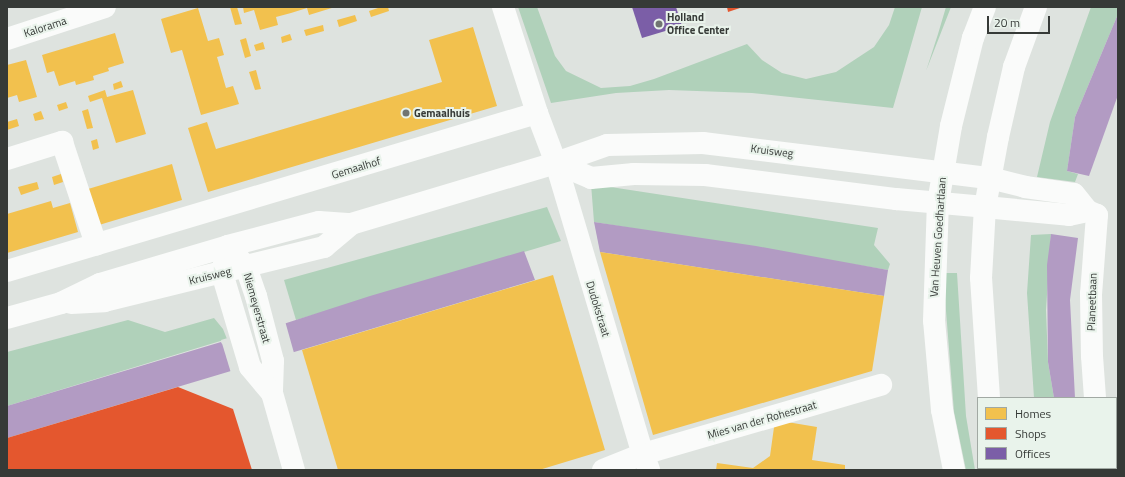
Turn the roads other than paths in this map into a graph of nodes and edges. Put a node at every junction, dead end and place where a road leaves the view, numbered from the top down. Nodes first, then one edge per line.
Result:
1 (105, 7) edge
2 (503, 7) edge
3 (985, 7) edge
4 (1036, 7) edge
5 (7, 39) edge
6 (537, 113) junction
7 (7, 159) edge
8 (556, 163) junction
9 (942, 173) junction
10 (990, 178) junction
11 (938, 204) junction
12 (986, 207) junction
13 (1088, 211) junction
14 (351, 224) junction
15 (96, 244) junction
16 (228, 246) junction
17 (246, 267) junction
18 (7, 271) edge
19 (222, 273) junction
20 (61, 303) junction
21 (7, 318) edge
22 (880, 385) dead end
23 (272, 393) junction
24 (989, 397) edge
25 (1095, 397) edge
26 (646, 462) edge
27 (294, 470) edge
28 (603, 470) edge
29 (954, 470) edge

1 - 5 street, Kalorama
2 - 6 street
3 - 9 street, Van Heuven Goedhartlaan
4 - 10 street
6 - 8 street
6 - 15 street, Gemaalhof
7 - 15 street
8 - 9 street, Kruisweg
8 - 11 street
8 - 14 street, Kruisweg
8 - 26 street, Dudokstraat
9 - 10 street, Kruisweg
9 - 11 street, Van Heuven Goedhartlaan
10 - 12 street
10 - 13 street, Planeetbaan
11 - 12 street
11 - 29 street, Van Heuven Goedhartlaan
12 - 13 street
12 - 24 street
13 - 25 street, Planeetbaan
14 - 16 street, Kruisweg
14 - 17 street, Kruisweg
15 - 18 street
16 - 17 street, Niemeyerstraat
16 - 19 street, Niemeyerstraat
16 - 20 street, Kruisweg
17 - 19 street, Kruisweg
17 - 23 street, Niemeyerstraat
19 - 20 street, Kruisweg
19 - 23 street, Niemeyerstraat
20 - 21 street, Kruisweg
22 - 26 street, Mies van der Rohestraat
23 - 27 street, Niemeyerstraat
26 - 28 street, Mies van der Rohestraat

